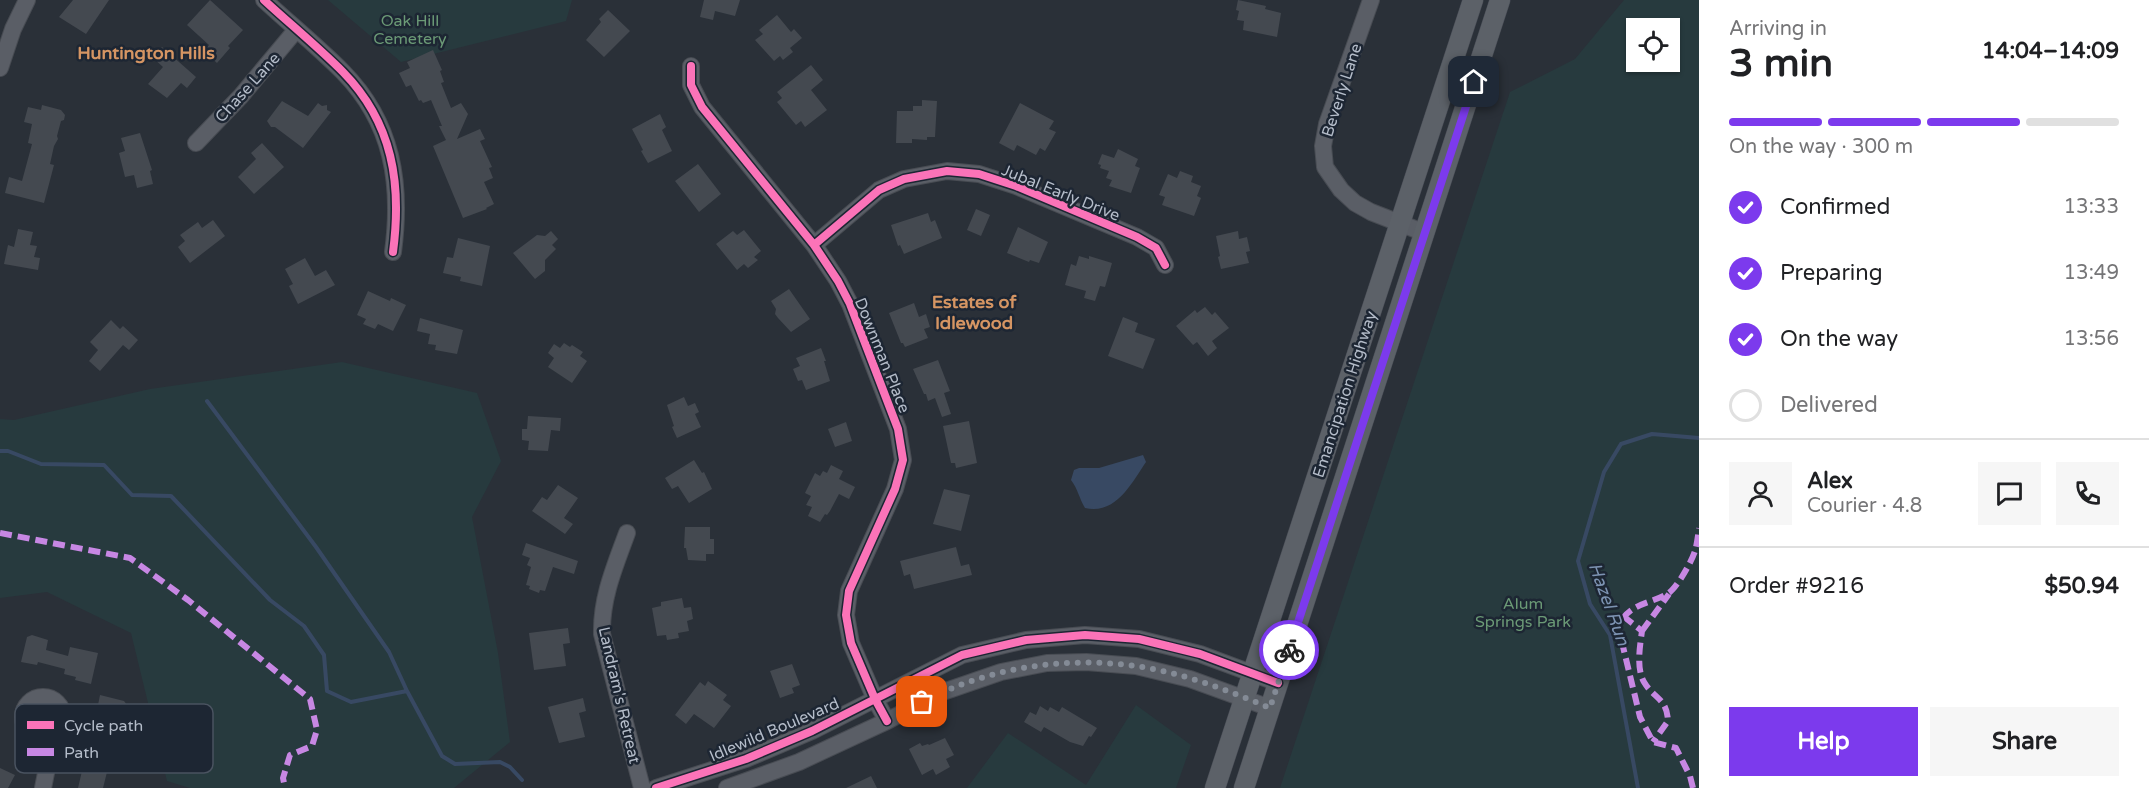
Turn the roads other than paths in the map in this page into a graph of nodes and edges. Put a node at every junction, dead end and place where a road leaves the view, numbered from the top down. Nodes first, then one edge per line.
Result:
1 (27, 0) edge
2 (264, 0) edge
3 (1371, 0) edge
4 (1473, 0) edge
5 (1500, 0) edge
6 (296, 30) junction
7 (691, 66) dead end
8 (0, 68) edge
9 (196, 143) dead end
10 (1400, 223) junction
11 (1425, 233) junction
12 (813, 244) junction
13 (393, 252) dead end
14 (1165, 265) dead end
15 (627, 533) dead end
16 (1253, 672) junction
17 (1278, 683) junction
18 (1245, 698) junction
19 (875, 699) junction
20 (1270, 708) junction
21 (887, 721) junction
22 (46, 773) edge
23 (43, 788) edge
24 (642, 788) edge
25 (656, 788) edge
26 (727, 788) edge
27 (1215, 788) edge
28 (1244, 788) edge

1 - 8 street
2 - 6 street
3 - 10 street, Beverly Lane
4 - 10 main road, Emancipation Highway
5 - 11 main road, Emancipation Highway
6 - 9 street, Chase Lane
6 - 13 street
7 - 12 street, Downman Place
10 - 11 street, Beverly Lane
10 - 16 main road, Emancipation Highway
11 - 17 main road, Emancipation Highway
12 - 14 street, Jubal Early Drive
12 - 19 street, Downman Place
15 - 24 street, Landram's Retreat
16 - 17 street, Idlewild Boulevard
16 - 18 main road, Emancipation Highway
16 - 19 street, Idlewild Boulevard
17 - 20 main road, Emancipation Highway
18 - 20 street
18 - 21 street
18 - 27 main road, Emancipation Highway
19 - 21 street, Downman Place
19 - 25 street, Idlewild Boulevard
20 - 28 main road, Emancipation Highway
21 - 26 street
22 - 23 street

